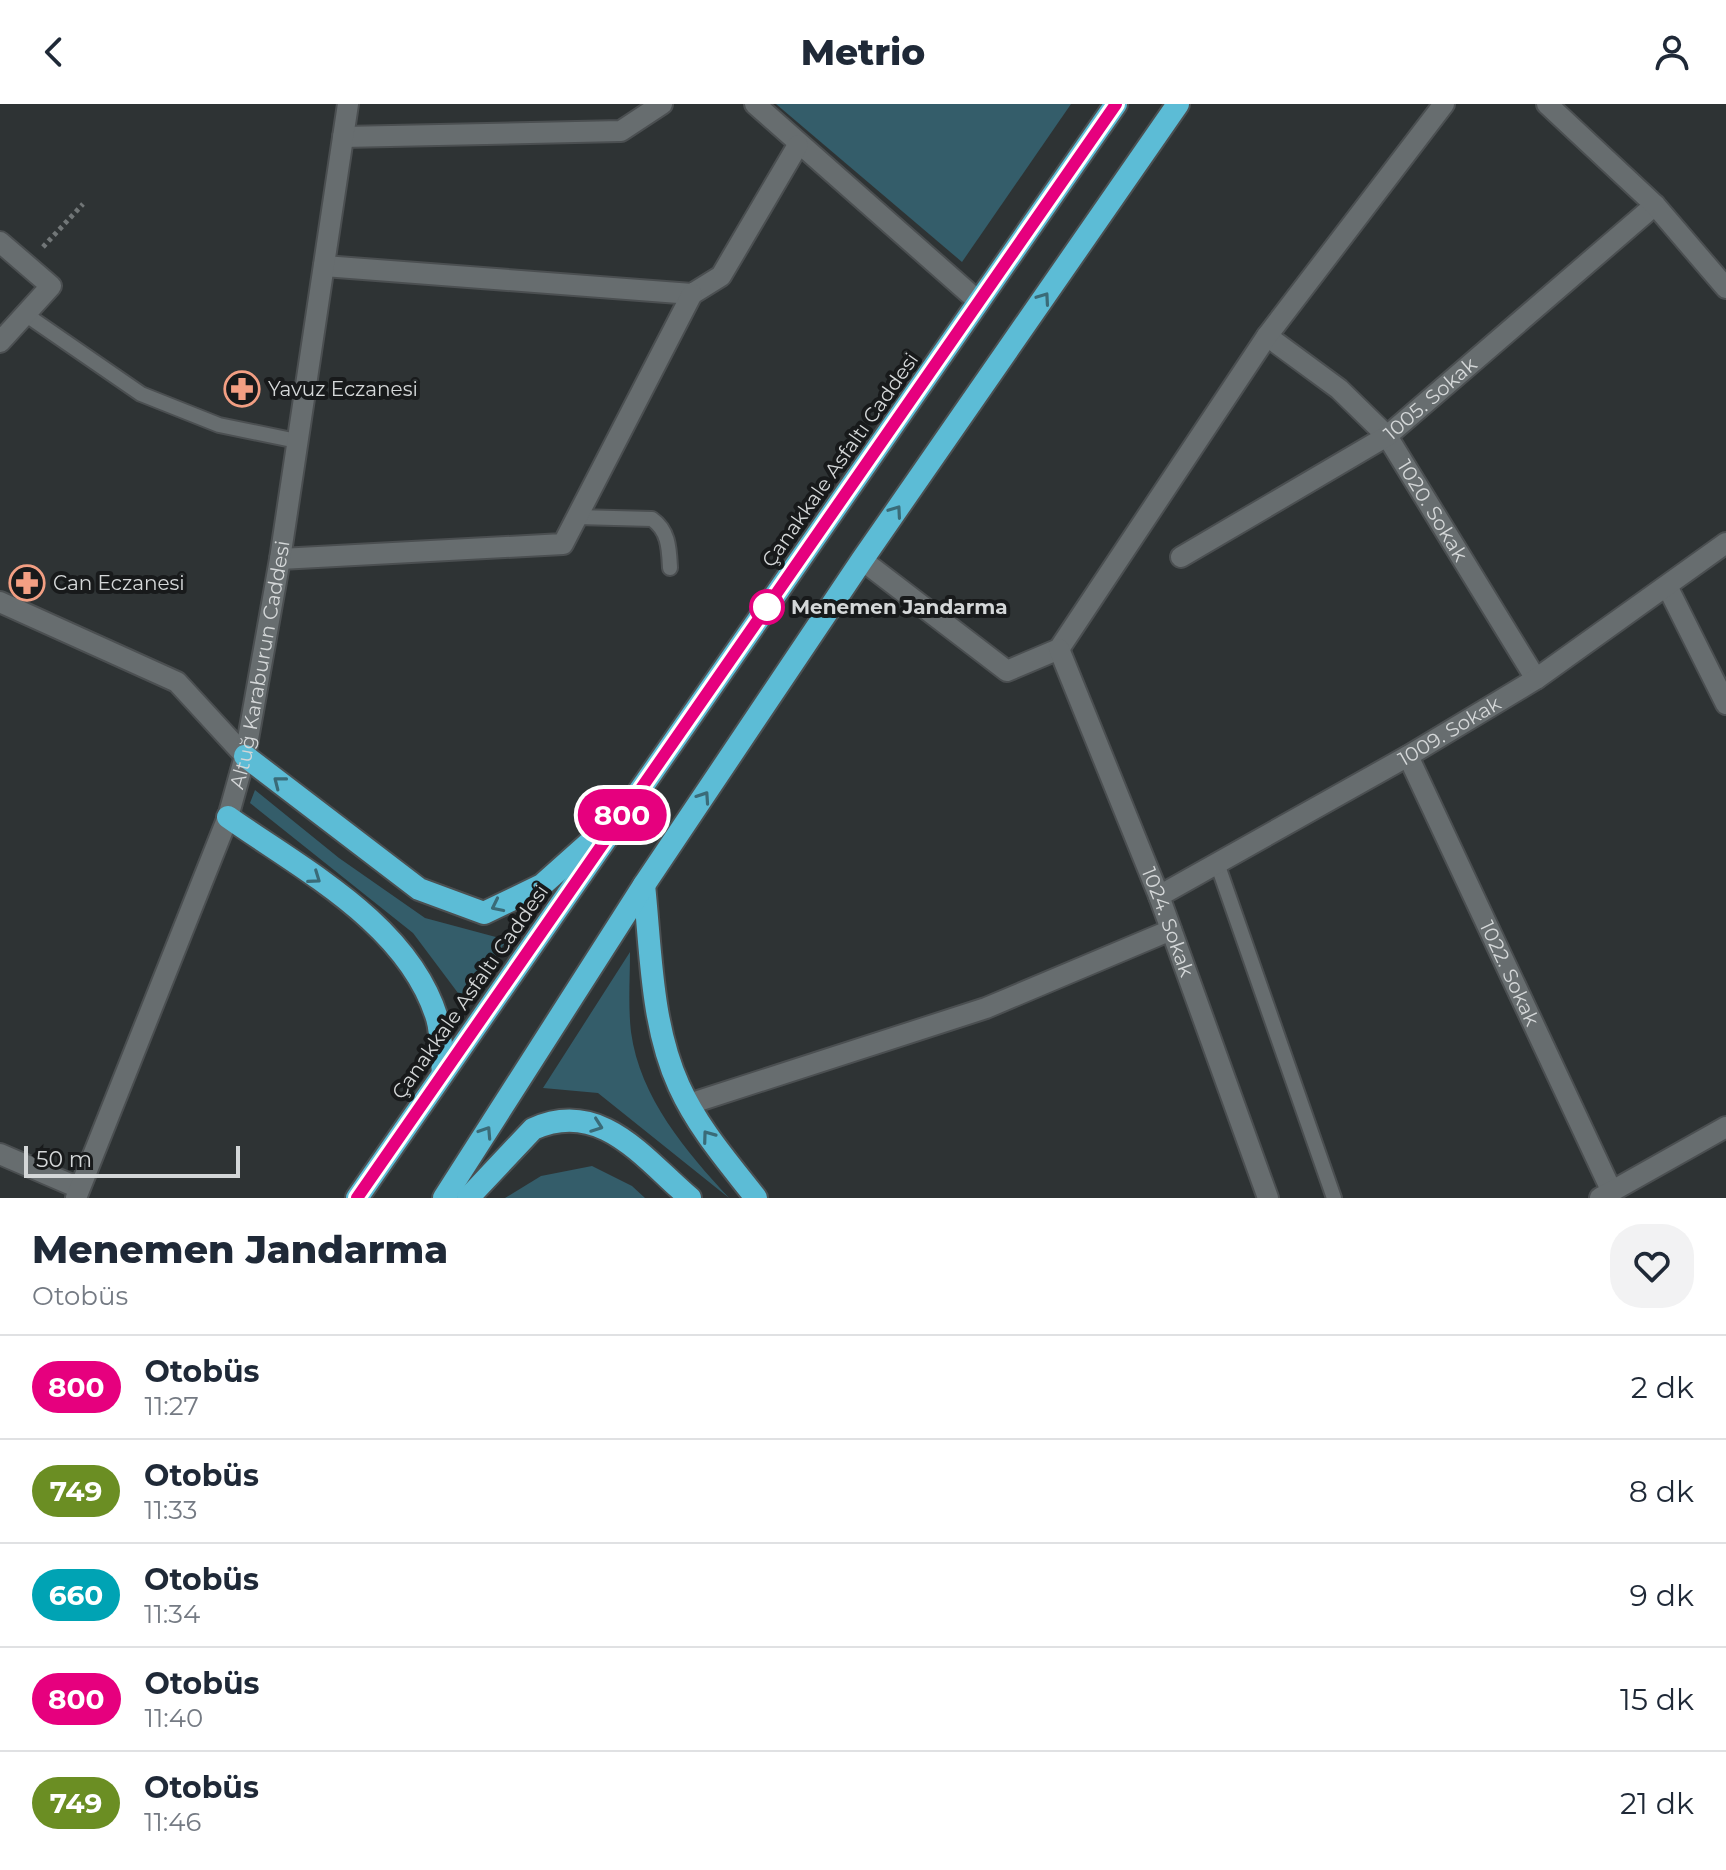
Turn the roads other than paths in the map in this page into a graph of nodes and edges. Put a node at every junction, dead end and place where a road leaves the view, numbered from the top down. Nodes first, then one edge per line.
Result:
1 (348, 104) edge
2 (662, 104) edge
3 (755, 104) edge
4 (1116, 104) edge
5 (1178, 104) edge
6 (1444, 104) edge
7 (1547, 104) edge
8 (343, 137) junction
9 (798, 145) junction
10 (1655, 205) junction
11 (0, 242) edge
12 (324, 266) junction
13 (1726, 288) edge
14 (692, 294) junction
15 (979, 302) junction
16 (25, 314) junction
17 (1267, 336) junction
18 (0, 342) edge
19 (1387, 436) junction
20 (297, 441) junction
21 (577, 517) junction
22 (1726, 543) edge
23 (1181, 557) dead end
24 (280, 559) junction
25 (862, 560) junction
26 (670, 568) dead end
27 (1668, 588) junction
28 (0, 602) edge
29 (1059, 649) junction
30 (1536, 679) junction
31 (1726, 704) edge
32 (245, 756) junction
33 (1408, 756) junction
34 (626, 810) junction
35 (228, 817) junction
36 (1217, 863) junction
37 (644, 885) junction
38 (1159, 896) junction
39 (1171, 930) junction
40 (443, 1073) junction
41 (689, 1104) junction
42 (1726, 1127) edge
43 (0, 1154) edge
44 (658, 1171) junction
45 (78, 1193) edge
46 (1606, 1195) edge
47 (357, 1198) edge
48 (444, 1198) edge
49 (468, 1198) edge
50 (677, 1198) edge
51 (690, 1198) edge
52 (756, 1198) edge
53 (1268, 1198) edge
54 (1334, 1198) edge

1 - 8 street, Altuğ Karaburun Caddesi
2 - 8 street
3 - 9 street
4 - 15 highway, Çanakkale Asfaltı Caddesi
25 -> 5 highway
6 - 17 street
7 - 10 street
8 - 12 street, Altuğ Karaburun Caddesi
9 - 14 street
9 - 15 street
10 - 13 street
10 - 19 street, 1005. Sokak
11 - 16 street
12 - 14 street
12 - 20 street, Altuğ Karaburun Caddesi
14 - 21 street
15 - 34 highway, Çanakkale Asfaltı Caddesi
16 - 18 street
16 - 20 lane
17 - 19 street, 1020. Sokak
17 - 29 street
19 - 23 street, 1005. Sokak
19 - 30 street, 1020. Sokak
20 - 24 street, Altuğ Karaburun Caddesi
21 - 24 street
21 - 26 lane
22 - 27 street, 1009. Sokak
24 - 32 street, Altuğ Karaburun Caddesi
25 - 29 street
37 -> 25 highway
27 - 30 street, 1009. Sokak
27 - 31 street
28 - 32 street
29 - 38 street, 1024. Sokak
30 - 33 street, 1009. Sokak
34 -> 32 highway
32 - 35 street, Altuğ Karaburun Caddesi
33 - 36 street, 1009. Sokak
33 - 46 street, 1022. Sokak
34 - 40 highway, Çanakkale Asfaltı Caddesi
35 -> 40 highway
35 - 45 street, Altuğ Karaburun Caddesi
36 - 38 street, 1009. Sokak
36 - 54 lane
37 - 41 highway
48 -> 37 highway
38 - 39 street, 1024. Sokak
39 - 41 street
39 - 53 street, 1024. Sokak
40 - 47 highway, Çanakkale Asfaltı Caddesi
52 -> 41 highway
42 - 46 street
43 - 45 street
49 -> 44 highway
44 - 50 highway
44 - 51 highway

